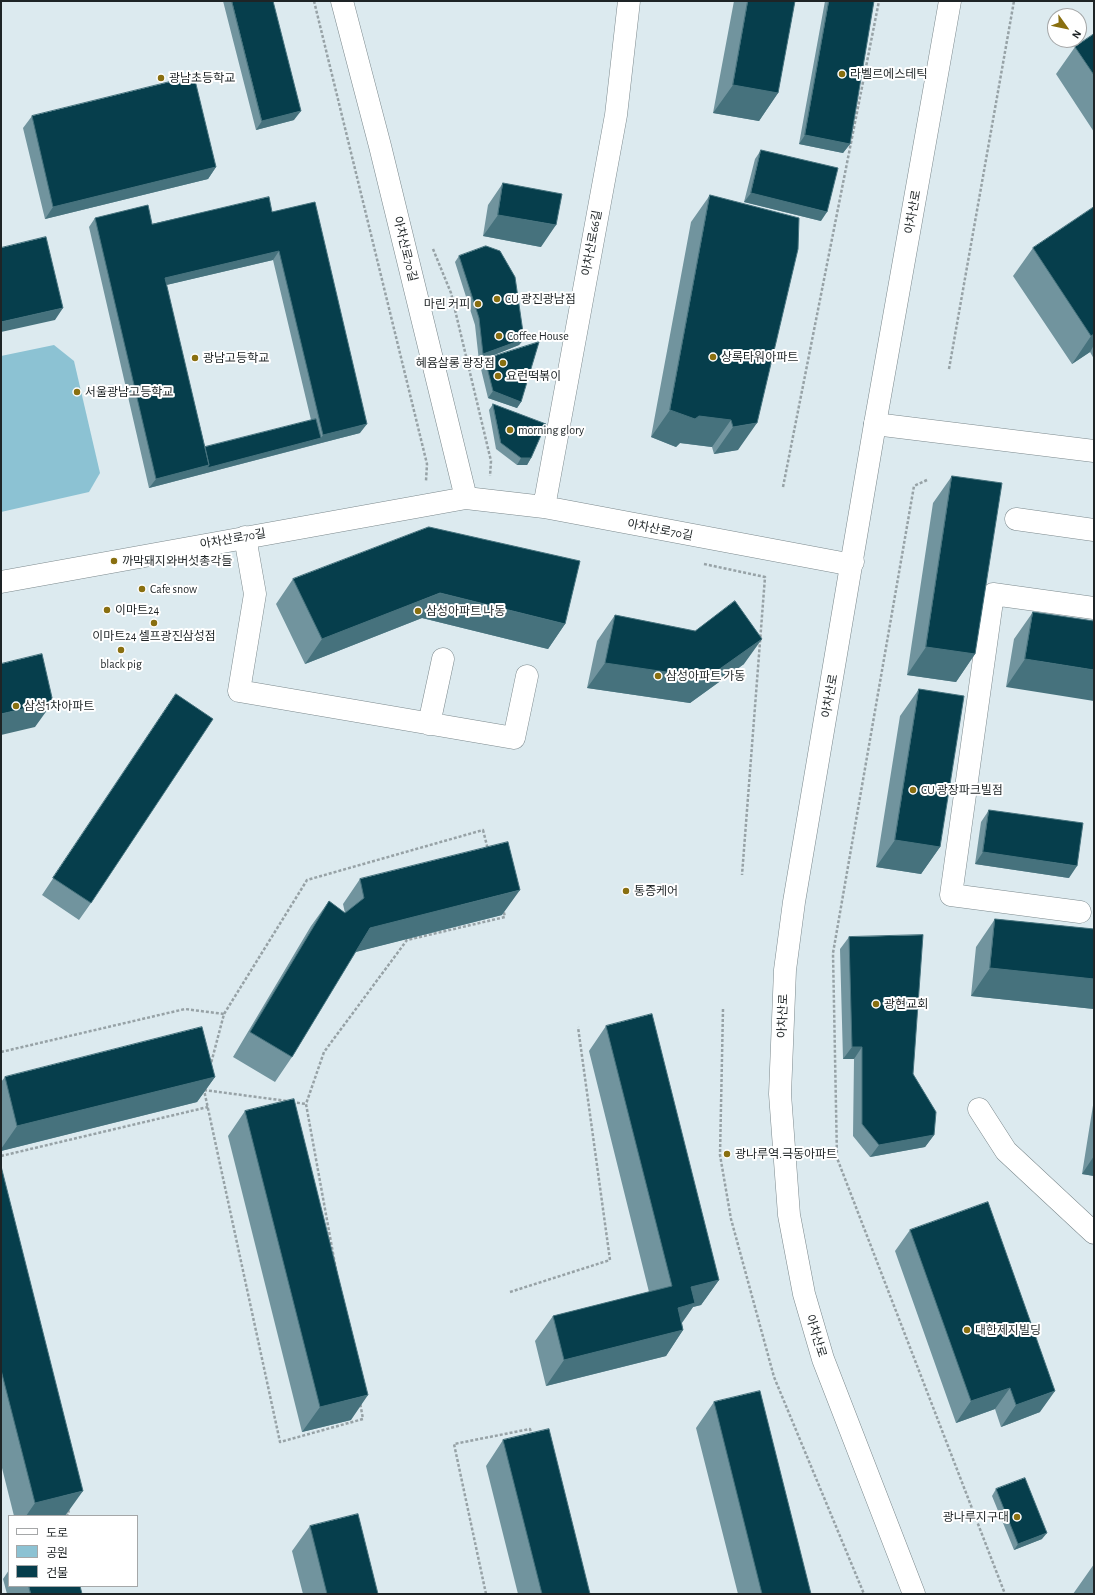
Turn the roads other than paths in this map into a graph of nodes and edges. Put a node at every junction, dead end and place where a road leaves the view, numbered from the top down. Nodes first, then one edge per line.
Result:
1 (342, 1) edge
2 (629, 1) edge
3 (950, 1) edge
4 (875, 424) junction
5 (1094, 451) edge
6 (466, 498) junction
7 (544, 507) junction
8 (1016, 519) dead end
9 (1094, 530) edge
10 (244, 537) junction
11 (853, 562) junction
12 (1, 582) edge
13 (1094, 608) edge
14 (443, 659) dead end
15 (527, 676) dead end
16 (429, 724) junction
17 (1080, 912) dead end
18 (979, 1109) dead end
19 (1094, 1233) edge
20 (914, 1594) edge

1 - 6 street, 아차산로70길
2 - 7 street, 아차산로66길
3 - 4 street, 아차산로
4 - 5 street
4 - 11 street, 아차산로
6 - 7 street, 아차산로70길
6 - 10 street, 아차산로70길
7 - 11 street, 아차산로70길
8 - 9 street
10 - 12 street, 아차산로70길
10 - 16 street
11 - 20 street, 아차산로
13 - 17 street
14 - 16 street
15 - 16 street
18 - 19 street

